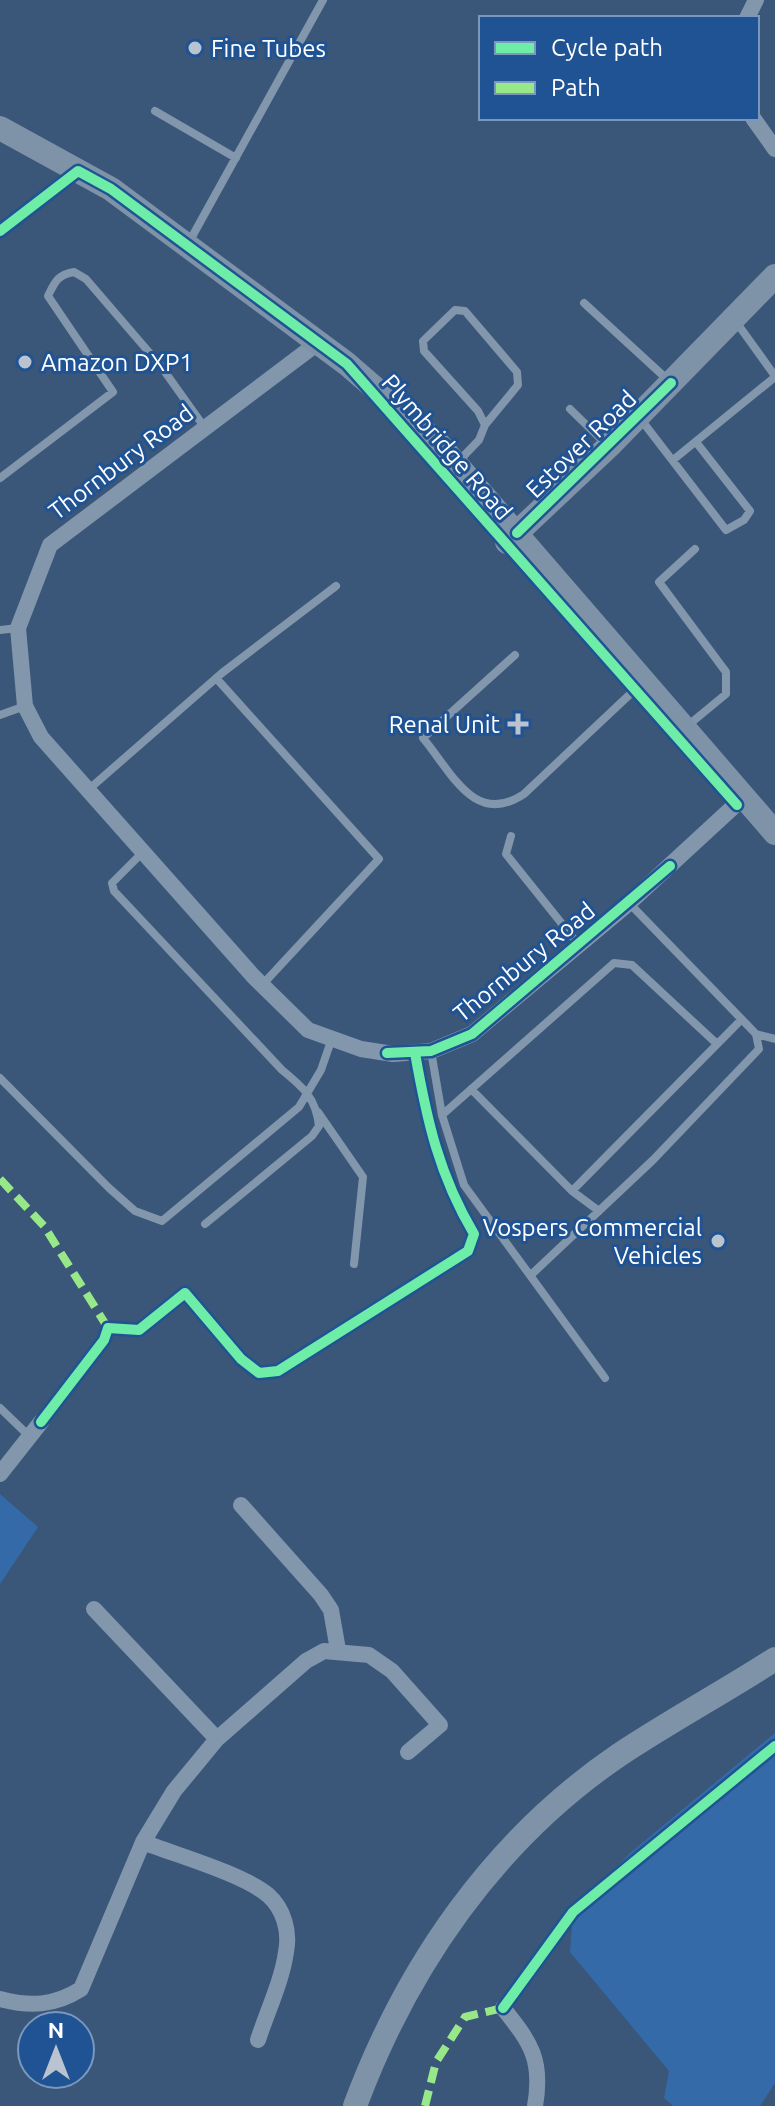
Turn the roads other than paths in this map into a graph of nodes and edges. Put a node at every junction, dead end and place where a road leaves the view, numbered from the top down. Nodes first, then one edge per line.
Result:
1 (323, 0) edge
2 (155, 111) dead end
3 (754, 120) edge
4 (0, 128) edge
5 (775, 149) edge
6 (236, 158) junction
7 (188, 246) junction
8 (775, 276) edge
9 (584, 303) dead end
10 (734, 319) junction
11 (319, 342) junction
12 (347, 364) junction
13 (775, 377) edge
14 (671, 383) junction
15 (570, 409) dead end
16 (639, 416) junction
17 (485, 425) junction
18 (205, 428) junction
19 (696, 442) junction
20 (609, 446) junction
21 (673, 460) junction
22 (456, 464) junction
23 (0, 478) edge
24 (512, 538) junction
25 (695, 549) dead end
26 (336, 586) dead end
27 (18, 628) junction
28 (0, 630) edge
29 (515, 655) dead end
30 (216, 678) junction
31 (639, 686) junction
32 (25, 706) junction
33 (0, 715) edge
34 (680, 732) junction
35 (88, 790) junction
36 (740, 801) junction
37 (765, 823) edge
38 (511, 836) dead end
39 (775, 848) edge
40 (143, 852) junction
41 (629, 903) junction
42 (579, 945) junction
43 (263, 984) junction
44 (741, 1020) junction
45 (756, 1034) junction
46 (775, 1039) edge
47 (331, 1041) junction
48 (716, 1043) junction
49 (431, 1051) junction
50 (0, 1078) edge
51 (471, 1089) junction
52 (309, 1092) junction
53 (318, 1112) junction
54 (442, 1115) junction
55 (572, 1191) junction
56 (599, 1211) junction
57 (205, 1224) dead end
58 (354, 1264) dead end
59 (532, 1274) junction
60 (605, 1378) dead end
61 (0, 1408) edge
62 (41, 1422) dead end
63 (28, 1435) junction
64 (0, 1474) edge
65 (241, 1505) dead end
66 (94, 1609) dead end
67 (338, 1650) junction
68 (775, 1659) edge
69 (217, 1739) junction
70 (408, 1752) dead end
71 (143, 1842) junction
72 (0, 1999) edge
73 (503, 2008) dead end
74 (258, 2040) dead end
75 (355, 2106) edge
76 (535, 2106) edge

1 - 6 lane
2 - 6 lane
3 - 5 street
4 - 7 main road, Plymbridge Road
6 - 7 lane
7 - 11 main road, Plymbridge Road
8 - 10 main road, Estover Road
9 - 14 lane
10 - 13 lane
10 - 14 main road, Estover Road
11 - 12 main road, Plymbridge Road
11 - 18 street, Thornbury Road
12 - 22 main road, Plymbridge Road
12 - 24 main road, Plymbridge Road
13 - 19 lane
14 - 16 main road, Estover Road
15 - 20 lane
16 - 20 main road, Estover Road
16 - 21 lane
17 - 17 lane
17 - 22 lane
18 - 23 lane
18 - 27 street, Thornbury Road
19 - 21 lane
19 - 21 lane
20 - 24 main road, Estover Road
22 - 24 main road, Plymbridge Road
24 - 31 main road, Plymbridge Road
25 - 34 lane
26 - 30 lane
27 - 28 lane
27 - 32 street, Thornbury Road
29 - 31 lane
30 - 35 lane
30 - 43 lane
31 - 34 main road, Plymbridge Road
32 - 33 lane
32 - 35 street, Thornbury Road
34 - 36 main road, Plymbridge Road
35 - 40 street, Thornbury Road
36 - 37 main road, Plymbridge Road
36 - 41 street, Thornbury Road
37 - 39 main road, Plymbridge Road
38 - 42 lane
40 - 43 street, Thornbury Road
40 - 52 lane
41 - 42 street, Thornbury Road
41 - 44 lane
42 - 49 street, Thornbury Road
43 - 47 street, Thornbury Road
44 - 45 lane
44 - 48 lane
45 - 46 lane
45 - 56 lane
47 - 49 street, Thornbury Road
47 - 52 lane
48 - 51 lane
48 - 55 lane
49 - 54 lane
50 - 52 lane
51 - 54 lane
51 - 55 lane
52 - 53 lane
53 - 57 lane
53 - 58 lane
54 - 59 lane
55 - 56 lane
56 - 59 lane
59 - 60 lane
61 - 63 lane
62 - 63 street
63 - 64 street
65 - 67 street
66 - 69 street
67 - 69 street
67 - 70 street
68 - 75 main road
69 - 71 street
71 - 72 street
71 - 74 street
73 - 76 street

